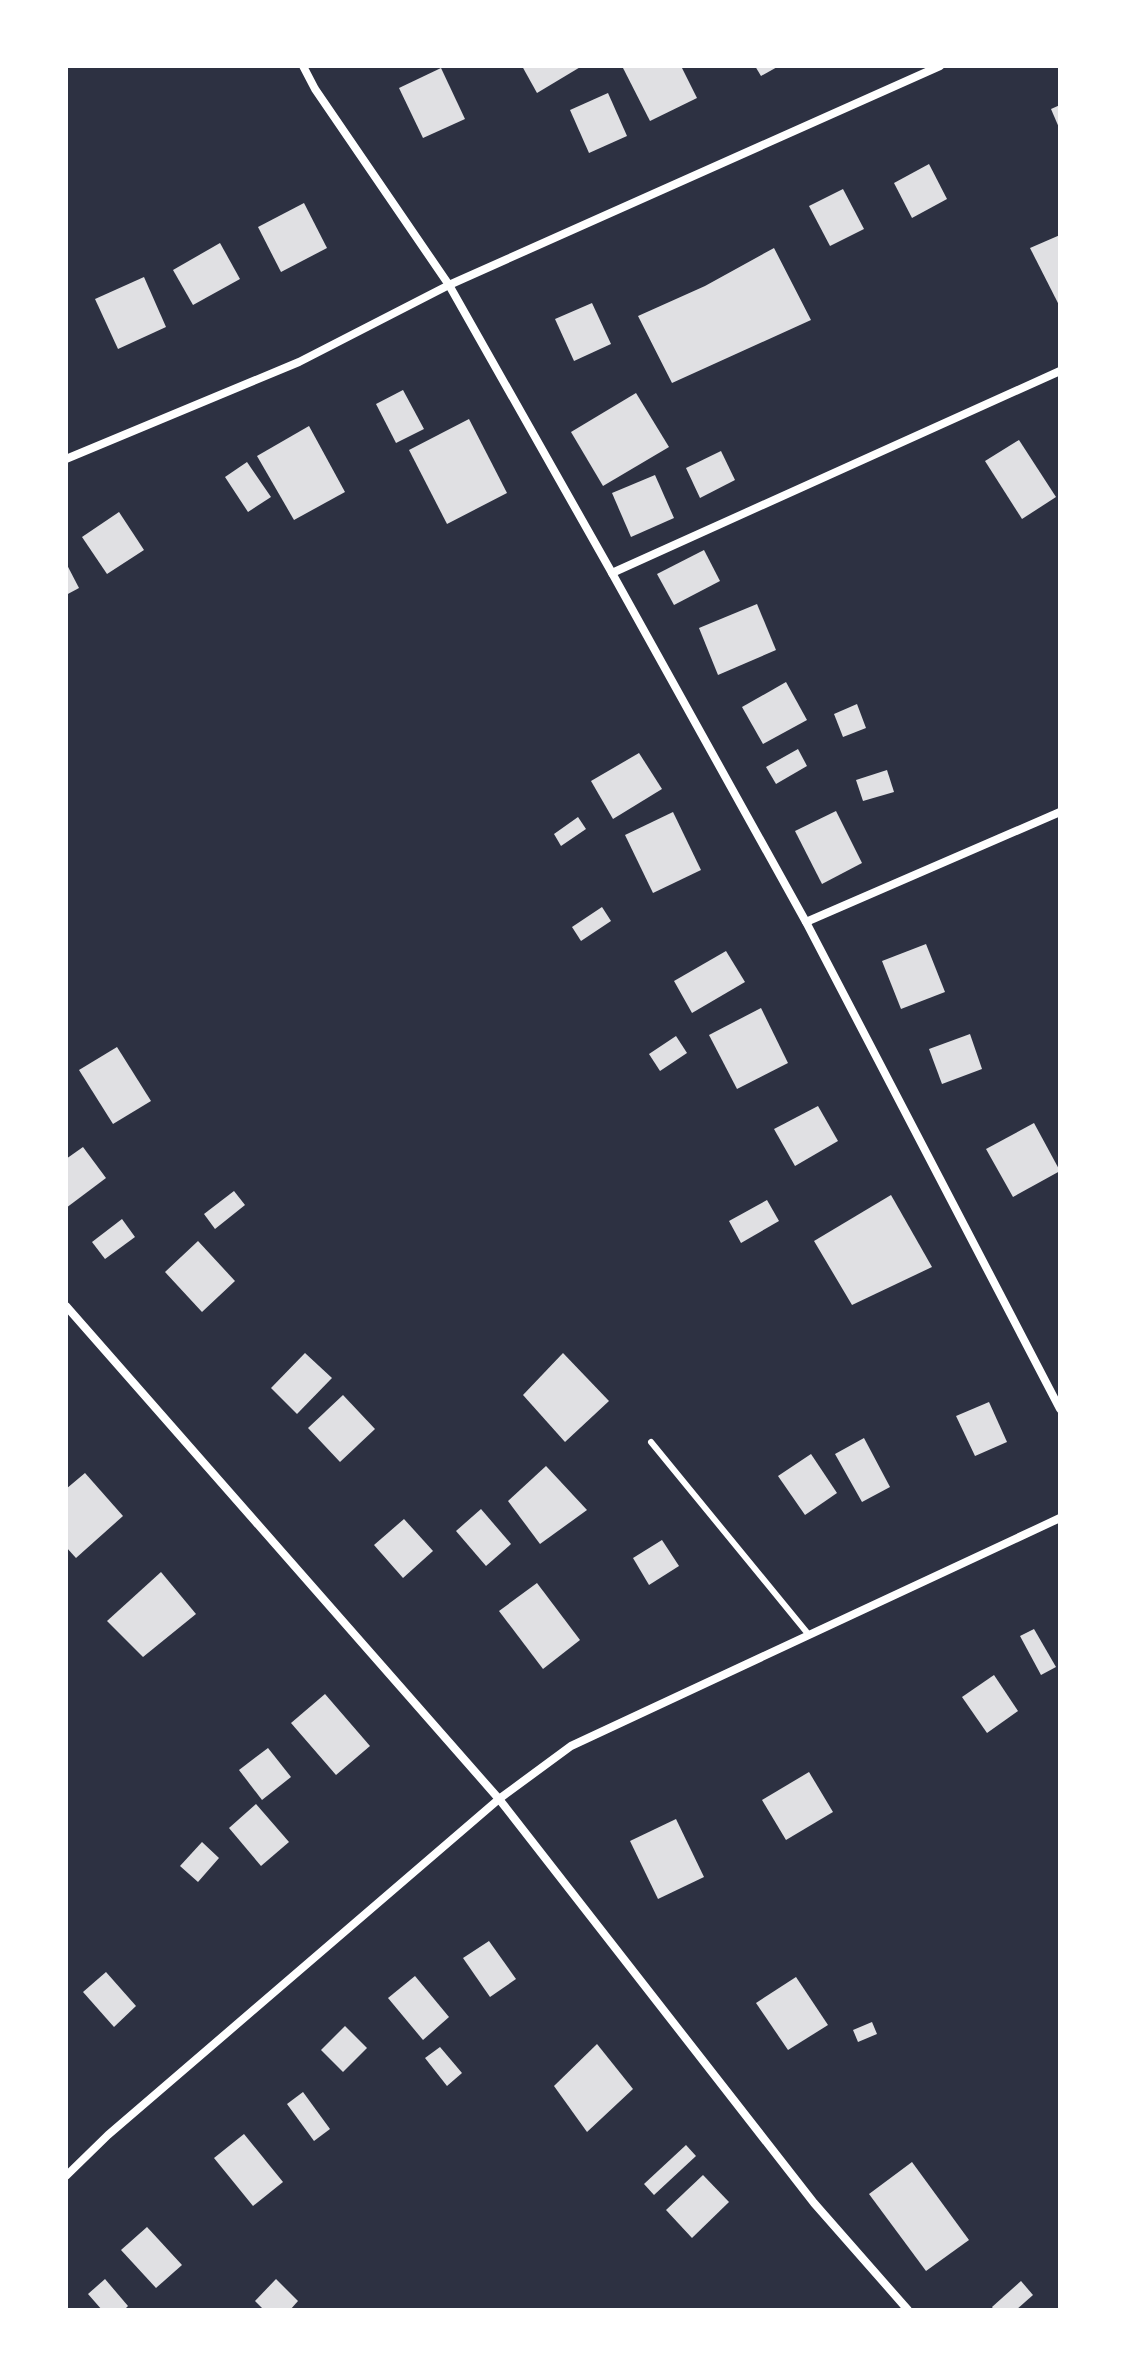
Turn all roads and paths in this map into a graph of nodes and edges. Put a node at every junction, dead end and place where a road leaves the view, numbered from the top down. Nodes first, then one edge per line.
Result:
1 (303, 66) edge
2 (940, 66) edge
3 (449, 285) junction
4 (1060, 371) edge
5 (66, 459) edge
6 (612, 573) junction
7 (1060, 812) edge
8 (806, 922) junction
9 (66, 1306) edge
10 (1060, 1409) edge
11 (651, 1442) dead end
12 (1060, 1518) edge
13 (809, 1635) junction
14 (499, 1799) junction
15 (66, 2176) edge
16 (908, 2310) edge

1 - 3 street
2 - 3 street
3 - 5 street
3 - 6 street
4 - 6 street
6 - 8 street
7 - 8 street
8 - 10 street
9 - 14 street
11 - 13 lane
12 - 13 street
13 - 14 street
14 - 15 street
14 - 16 street

